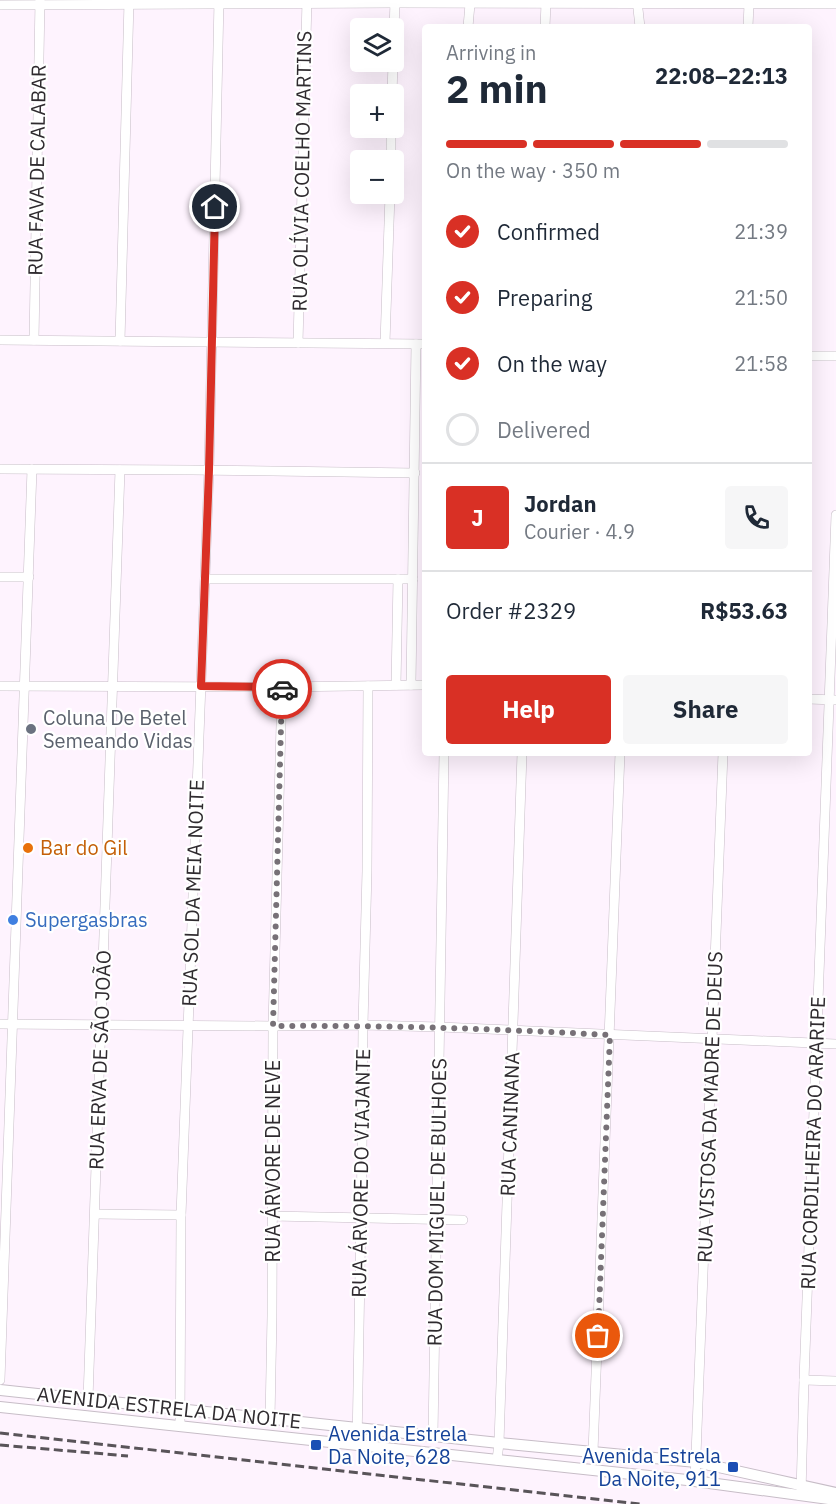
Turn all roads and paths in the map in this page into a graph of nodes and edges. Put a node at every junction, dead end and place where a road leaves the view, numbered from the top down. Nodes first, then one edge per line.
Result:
1 (637, 1) edge
2 (40, 2) edge
3 (219, 2) edge
4 (307, 2) edge
5 (395, 2) edge
6 (475, 2) edge
7 (565, 2) edge
8 (129, 3) edge
9 (546, 3) junction
10 (749, 4) junction
11 (836, 4) edge
12 (0, 5) edge
13 (469, 24) edge
14 (545, 24) edge
15 (640, 24) edge
16 (748, 24) edge
17 (392, 84) edge
18 (390, 204) edge
19 (0, 340) edge
20 (34, 340) junction
21 (120, 341) junction
22 (212, 342) junction
23 (298, 343) junction
24 (385, 343) junction
25 (420, 344) edge
26 (812, 356) edge
27 (836, 356) edge
28 (0, 470) edge
29 (32, 470) junction
30 (120, 470) junction
31 (209, 470) junction
32 (415, 473) junction
33 (836, 514) edge
34 (0, 577) edge
35 (29, 577) junction
36 (205, 579) junction
37 (398, 579) junction
38 (413, 579) junction
39 (396, 685) junction
40 (411, 685) junction
41 (422, 685) edge
42 (0, 686) edge
43 (25, 686) junction
44 (112, 686) junction
45 (201, 686) junction
46 (368, 686) junction
47 (282, 687) junction
48 (812, 699) edge
49 (832, 700) edge
50 (444, 756) edge
51 (522, 756) edge
52 (620, 756) edge
53 (723, 756) edge
54 (0, 1024) edge
55 (13, 1024) junction
56 (100, 1024) junction
57 (189, 1025) junction
58 (363, 1025) junction
59 (273, 1026) junction
60 (440, 1027) junction
61 (513, 1030) junction
62 (610, 1035) junction
63 (713, 1039) junction
64 (817, 1044) junction
65 (836, 1044) edge
66 (95, 1214) junction
67 (3, 1215) edge
68 (182, 1215) junction
69 (272, 1215) junction
70 (360, 1217) junction
71 (436, 1218) junction
72 (463, 1220) dead end
73 (0, 1380) edge
74 (804, 1380) junction
75 (836, 1381) edge
76 (0, 1390) edge
77 (88, 1399) junction
78 (0, 1407) edge
79 (180, 1409) junction
80 (270, 1419) junction
81 (180, 1426) junction
82 (358, 1428) junction
83 (433, 1436) junction
84 (499, 1443) junction
85 (357, 1445) junction
86 (593, 1452) junction
87 (497, 1460) junction
88 (696, 1462) junction
89 (695, 1481) junction
90 (802, 1484) junction
91 (836, 1493) edge
92 (801, 1496) junction
93 (836, 1500) edge

1 - 7 street
1 - 10 street
1 - 15 street
2 - 8 street
2 - 12 street
2 - 20 street, RUA FAVA DE CALABAR
3 - 4 street
3 - 8 street
3 - 22 street, RUA SOL DA MEIA NOITE
4 - 5 street
4 - 23 street, RUA OLÍVIA COELHO MARTINS
5 - 6 street
5 - 17 street
6 - 9 street
6 - 13 street
7 - 9 street
8 - 21 street
9 - 14 street
10 - 11 street
10 - 16 street
18 - 24 street
19 - 20 street
20 - 21 street
21 - 22 street
22 - 23 street
22 - 31 street, RUA SOL DA MEIA NOITE
23 - 24 street
24 - 25 street
25 - 32 street
26 - 27 street
28 - 29 street
29 - 30 street
29 - 35 street
30 - 31 street
30 - 44 street, RUA ERVA DE SÃO JOÃO
31 - 32 street
31 - 36 street, RUA SOL DA MEIA NOITE
32 - 38 street
33 - 49 street, RUA CORDILHEIRA DO ARARIPE
34 - 35 street
35 - 43 street
36 - 37 street
36 - 45 street, RUA SOL DA MEIA NOITE
37 - 38 street
37 - 39 street
38 - 40 street
39 - 40 street
39 - 46 street
40 - 41 street
42 - 43 street
43 - 44 street
43 - 55 street
44 - 45 street
44 - 56 street, RUA ERVA DE SÃO JOÃO
45 - 47 street
45 - 57 street, RUA SOL DA MEIA NOITE
46 - 47 street
46 - 58 street, RUA ÁRVORE DO VIAJANTE
47 - 59 street, RUA ÁRVORE DE NEVE
48 - 49 street
49 - 64 street, RUA CORDILHEIRA DO ARARIPE
50 - 60 street, RUA DOM MIGUEL DE BULHOES
51 - 61 street, RUA CANINANA
52 - 62 street
53 - 63 street, RUA VISTOSA DA MADRE DE DEUS
54 - 55 street
55 - 56 street
55 - 67 street
56 - 57 street
56 - 66 street, RUA ERVA DE SÃO JOÃO
57 - 59 street
57 - 68 street, RUA SOL DA MEIA NOITE
58 - 59 street
58 - 60 street
58 - 70 street, RUA ÁRVORE DO VIAJANTE
59 - 69 street, RUA ÁRVORE DE NEVE
60 - 61 street
60 - 71 street, RUA DOM MIGUEL DE BULHOES
61 - 62 street
61 - 84 street, RUA CANINANA
62 - 63 street
62 - 86 street
63 - 64 street
63 - 88 street, RUA VISTOSA DA MADRE DE DEUS
64 - 65 street
64 - 74 street, RUA CORDILHEIRA DO ARARIPE
66 - 68 street
66 - 77 street, RUA ERVA DE SÃO JOÃO
67 - 73 street
68 - 79 street, RUA SOL DA MEIA NOITE
69 - 70 street
69 - 80 street, RUA ÁRVORE DE NEVE
70 - 71 street
70 - 82 street, RUA ÁRVORE DO VIAJANTE
71 - 72 street
71 - 83 street, RUA DOM MIGUEL DE BULHOES
74 - 75 street
74 - 90 street, RUA CORDILHEIRA DO ARARIPE
76 - 77 street, AVENIDA ESTRELA DA NOITE
77 - 79 street, AVENIDA ESTRELA DA NOITE
78 - 81 street, AVENIDA ESTRELA DA NOITE
79 - 80 street, AVENIDA ESTRELA DA NOITE
79 - 81 street, RUA SOL DA MEIA NOITE
80 - 82 street, AVENIDA ESTRELA DA NOITE
81 - 85 street, AVENIDA ESTRELA DA NOITE
82 - 83 street, AVENIDA ESTRELA DA NOITE
82 - 85 street, RUA ÁRVORE DO VIAJANTE
83 - 84 street, AVENIDA ESTRELA DA NOITE
84 - 86 street, AVENIDA ESTRELA DA NOITE
84 - 87 street, RUA CANINANA
85 - 87 street, AVENIDA ESTRELA DA NOITE
86 - 88 street, AVENIDA ESTRELA DA NOITE
87 - 89 street, AVENIDA ESTRELA DA NOITE
88 - 89 street, RUA VISTOSA DA MADRE DE DEUS
88 - 90 street, AVENIDA ESTRELA DA NOITE
89 - 92 street, AVENIDA ESTRELA DA NOITE
90 - 91 street, AVENIDA ESTRELA DA NOITE
90 - 92 street, RUA CORDILHEIRA DO ARARIPE
92 - 93 street, AVENIDA ESTRELA DA NOITE

